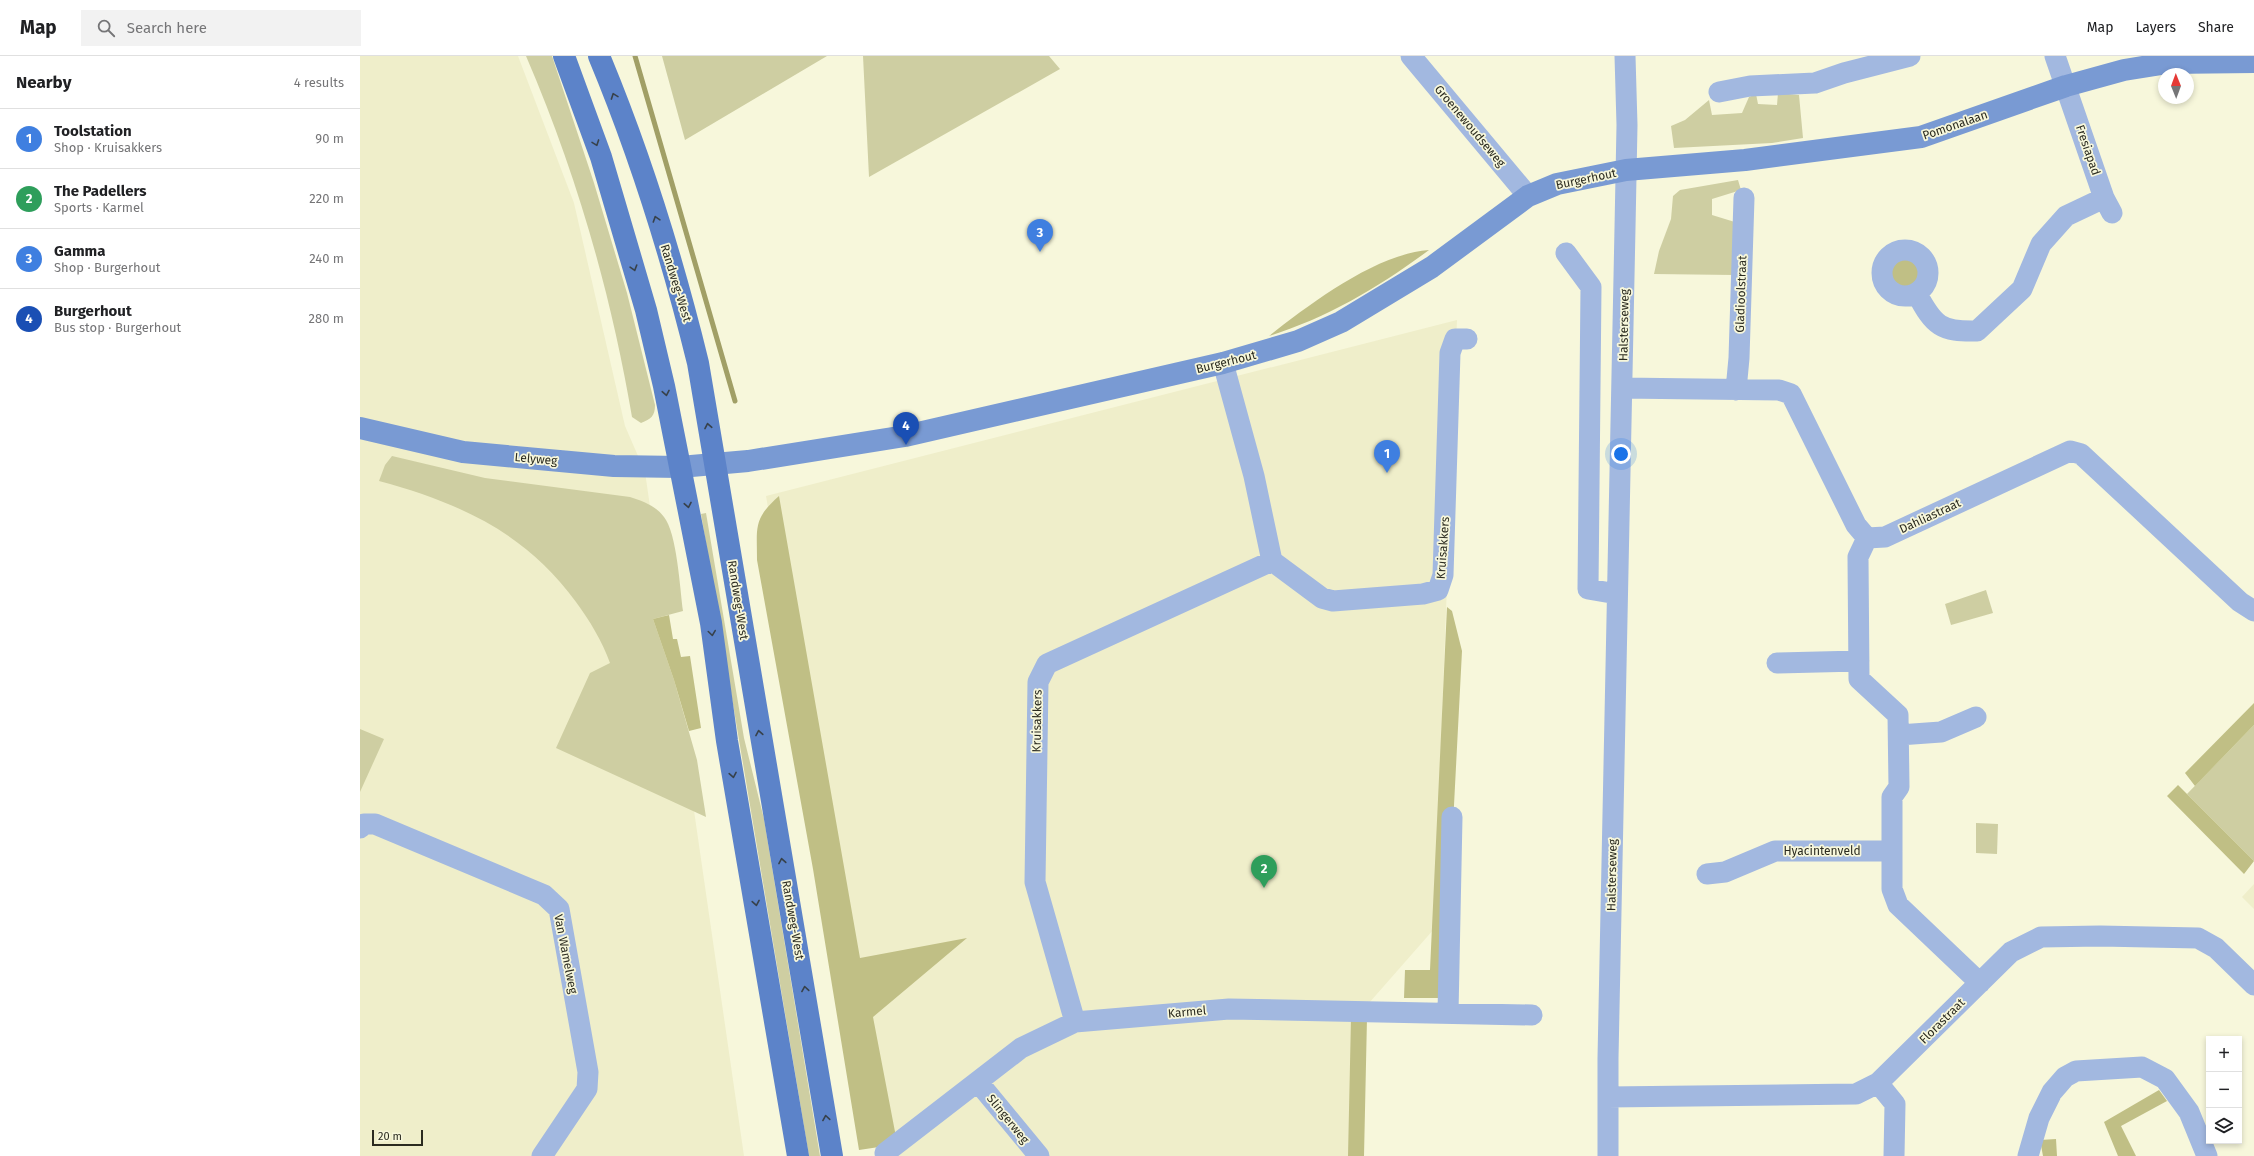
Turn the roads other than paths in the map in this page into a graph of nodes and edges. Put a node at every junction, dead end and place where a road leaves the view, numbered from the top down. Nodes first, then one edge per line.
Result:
1 (564, 56) edge
2 (599, 56) edge
3 (1411, 56) edge
4 (1625, 56) edge
5 (1910, 56) edge
6 (2055, 56) edge
7 (2254, 62) edge
8 (2066, 86) junction
9 (1719, 92) dead end
10 (1626, 170) junction
11 (1528, 196) junction
12 (1744, 198) dead end
13 (1566, 253) dead end
14 (1917, 294) dead end
15 (1467, 339) dead end
16 (1223, 363) junction
17 (1622, 388) junction
18 (1736, 390) junction
19 (360, 428) edge
20 (716, 464) junction
21 (680, 467) junction
22 (1867, 538) junction
23 (1272, 561) junction
24 (1617, 594) junction
25 (2254, 611) edge
26 (1859, 661) junction
27 (1777, 663) dead end
28 (1976, 717) dead end
29 (1899, 735) junction
30 (1452, 816) dead end
31 (360, 828) edge
32 (1892, 851) junction
33 (1707, 874) dead end
34 (1980, 983) junction
35 (2254, 985) edge
36 (1448, 1013) junction
37 (1532, 1015) dead end
38 (1075, 1022) junction
39 (978, 1082) junction
40 (1878, 1083) junction
41 (1608, 1097) junction
42 (885, 1153) dead end
43 (542, 1156) edge
44 (798, 1156) edge
45 (832, 1156) edge
46 (1039, 1156) edge
47 (1608, 1156) edge
48 (1894, 1156) edge
49 (2028, 1156) edge
50 (2207, 1156) edge

1 -> 21 main road
20 -> 2 main road, Randweg-West
3 - 11 street, Groenewoudseweg
4 - 10 street, Halsterseweg
5 - 9 street
6 - 8 street, Fresiapad
7 - 8 street, Pomonalaan
8 - 10 street, Pomonalaan
8 - 14 street, Fresiapad
10 - 11 street, Burgerhout
10 - 17 street, Halsterseweg
11 - 16 street, Burgerhout
12 - 18 street, Gladioolstraat
13 - 24 street
15 - 23 street, Kruisakkers
16 - 20 street, Burgerhout
16 - 23 street
17 - 18 street
17 - 24 street, Halsterseweg
18 - 22 street
19 - 21 street, Lelyweg
20 - 21 street, Lelyweg
45 -> 20 main road, Randweg-West
21 -> 44 main road
22 - 25 street, Dahliastraat
22 - 26 street
23 - 38 street, Kruisakkers
24 - 41 street, Halsterseweg
26 - 27 street
26 - 29 street
28 - 29 street
29 - 32 street
30 - 36 street
31 - 43 street, Van Wamelweg
32 - 33 street, Hyacintenveld
32 - 34 street
34 - 35 street, Florastraat
34 - 40 street, Florastraat
36 - 37 street, Karmel
36 - 38 street, Karmel
38 - 39 street, Karmel
39 - 42 street, Karmel
39 - 46 street, Slingerweg
40 - 41 street, Florastraat
40 - 48 street
41 - 47 street, Halsterseweg
49 - 50 street

